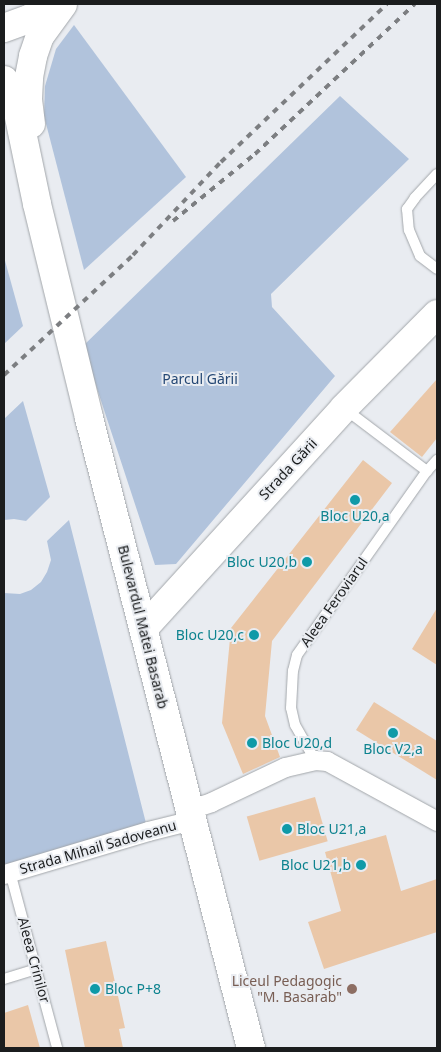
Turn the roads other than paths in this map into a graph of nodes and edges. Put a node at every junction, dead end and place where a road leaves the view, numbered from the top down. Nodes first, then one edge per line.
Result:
1 (58, 4) edge
2 (63, 4) edge
3 (4, 28) edge
4 (4, 80) edge
5 (4, 132) edge
6 (437, 174) edge
7 (37, 204) junction
8 (437, 269) edge
9 (61, 301) junction
10 (437, 314) edge
11 (344, 408) junction
12 (437, 460) edge
13 (427, 471) junction
14 (144, 628) junction
15 (315, 760) junction
16 (191, 815) junction
17 (437, 821) edge
18 (7, 873) edge
19 (36, 969) junction
20 (4, 979) edge
21 (57, 1048) edge
22 (251, 1048) edge

1 - 3 main road
2 - 9 main road
4 - 7 main road, Bulevardul Matei Basarab
5 - 7 main road, Bulevardul Matei Basarab
6 - 8 lane
7 - 9 main road, Bulevardul Matei Basarab
9 - 14 main road, Bulevardul Matei Basarab
10 - 11 main road, Strada Gării
11 - 13 lane
11 - 14 main road, Strada Gării
12 - 13 lane, Aleea Feroviarul
13 - 15 lane, Aleea Feroviarul
14 - 16 main road, Bulevardul Matei Basarab
15 - 16 street
15 - 17 street
16 - 18 street, Strada Mihail Sadoveanu
16 - 22 main road, Bulevardul Matei Basarab
18 - 19 lane, Aleea Crinilor
19 - 20 lane
19 - 21 lane, Aleea Crinilor

